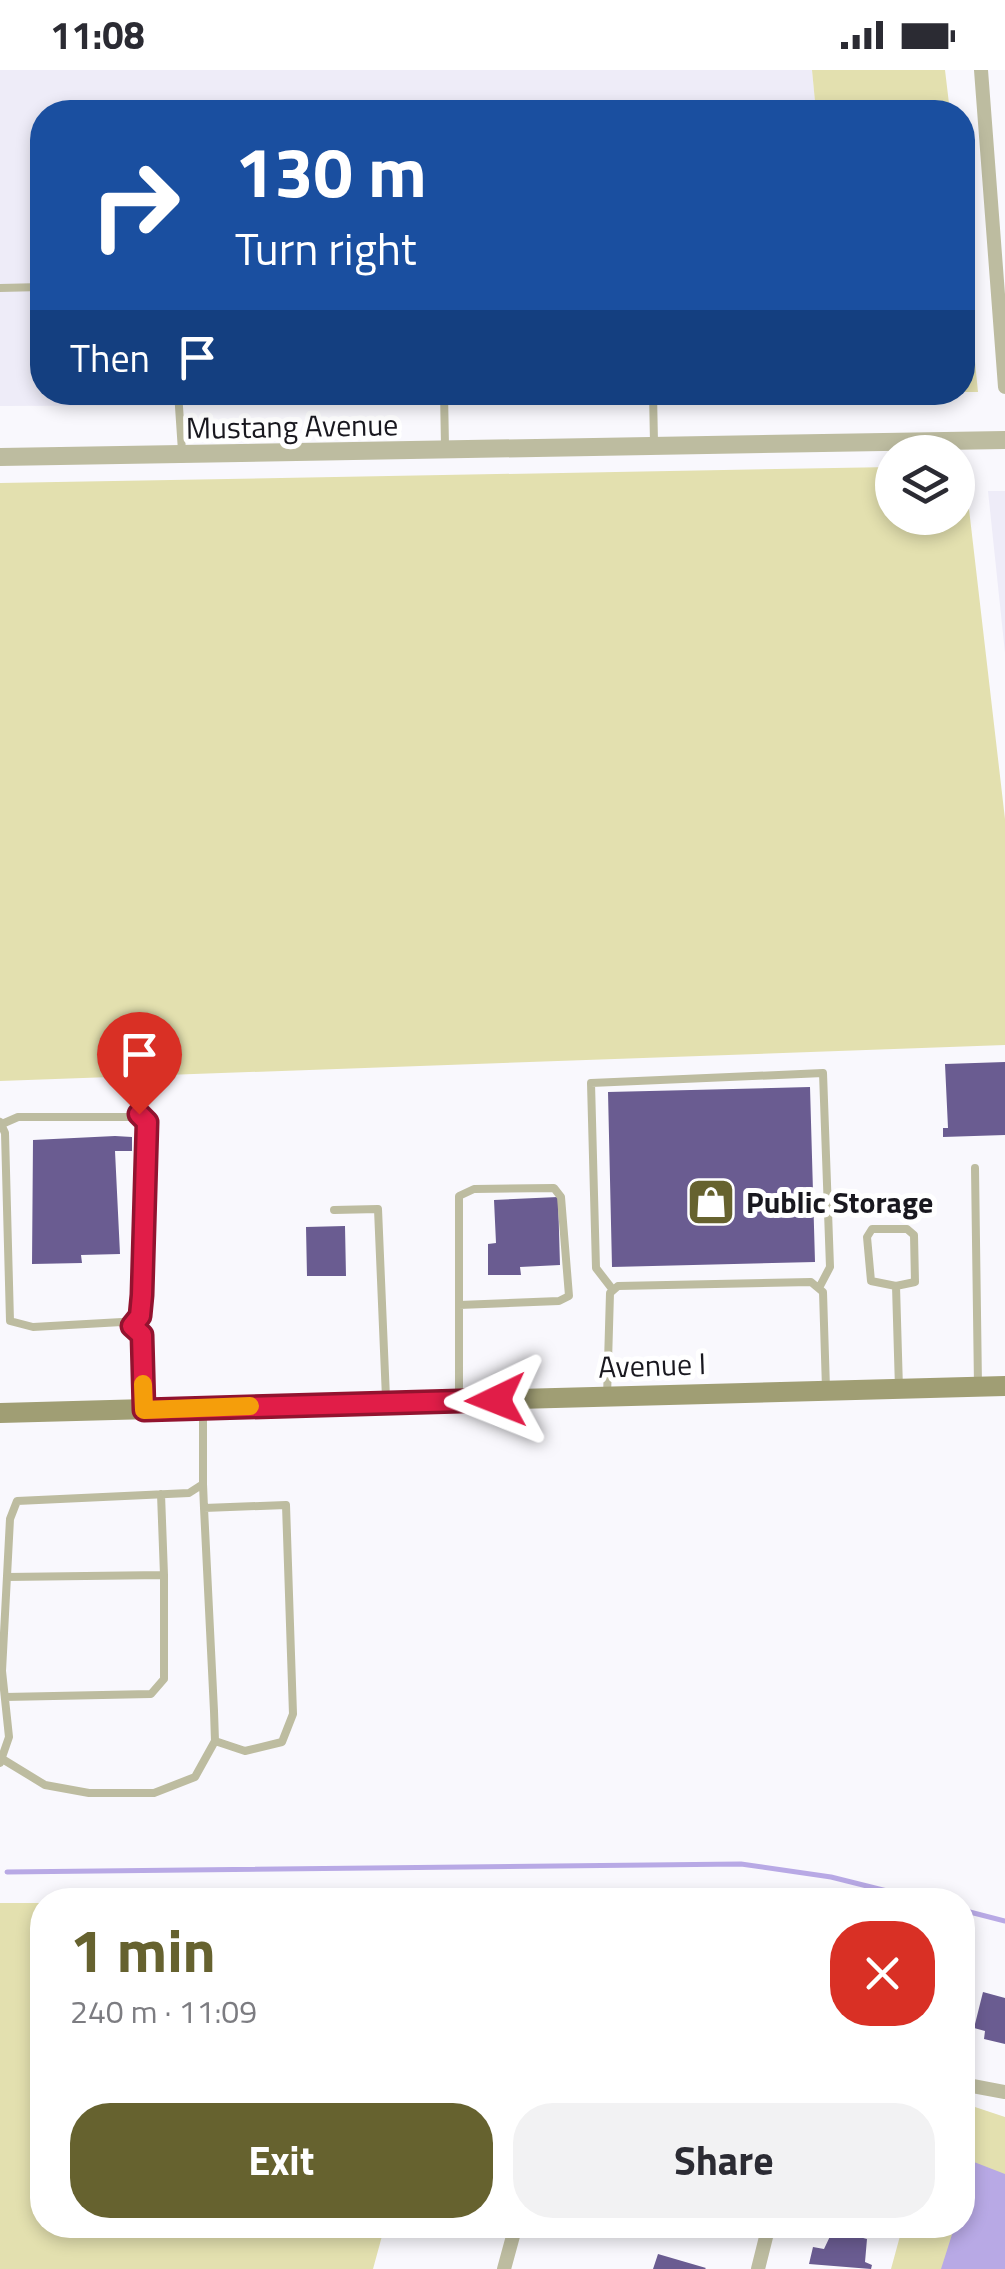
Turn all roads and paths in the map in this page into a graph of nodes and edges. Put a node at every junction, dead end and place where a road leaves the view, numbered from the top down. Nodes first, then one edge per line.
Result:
1 (980, 70) edge
2 (0, 288) edge
3 (30, 288) edge
4 (1005, 387) edge
5 (179, 405) edge
6 (444, 405) edge
7 (653, 405) edge
8 (1005, 440) edge
9 (654, 447) junction
10 (445, 451) junction
11 (182, 456) junction
12 (0, 457) edge
13 (1, 1123) edge
14 (976, 1168) dead end
15 (334, 1210) dead end
16 (896, 1286) junction
17 (819, 1288) junction
18 (613, 1290) junction
19 (459, 1306) junction
20 (132, 1326) junction
21 (978, 1386) junction
22 (1005, 1386) edge
23 (900, 1388) junction
24 (826, 1390) junction
25 (607, 1396) junction
26 (459, 1400) junction
27 (386, 1403) junction
28 (203, 1408) junction
29 (144, 1410) junction
30 (0, 1413) edge
31 (202, 1484) junction
32 (160, 1494) junction
33 (204, 1508) junction
34 (164, 1575) junction
35 (7, 1578) junction
36 (1, 1671) edge
37 (5, 1697) junction
38 (215, 1741) junction
39 (2, 1761) edge
40 (975, 2086) edge
41 (1005, 2092) edge
42 (512, 2238) edge
43 (766, 2238) edge
44 (504, 2269) edge
45 (758, 2269) edge

1 - 4 street
2 - 3 lane
5 - 11 lane
6 - 10 lane
7 - 9 lane
8 - 9 street, Mustang Avenue
9 - 10 street, Mustang Avenue
10 - 11 street, Mustang Avenue
11 - 12 street, Mustang Avenue
13 - 20 lane
13 - 20 lane
14 - 21 lane
15 - 27 lane
16 - 16 lane
16 - 23 lane
17 - 18 lane
17 - 18 lane
17 - 24 lane
18 - 25 lane
19 - 19 lane
19 - 26 lane
20 - 29 lane
21 - 22 main road, Avenue I
21 - 23 main road, Avenue I
23 - 24 main road, Avenue I
24 - 25 main road, Avenue I
25 - 26 main road, Avenue I
26 - 27 main road, Avenue I
27 - 28 main road, Avenue I
28 - 29 main road, Avenue I
28 - 31 lane
29 - 30 main road, Avenue I
31 - 32 lane
31 - 33 lane
32 - 34 lane
32 - 35 lane
33 - 38 lane
33 - 38 lane
34 - 35 lane
34 - 37 lane
35 - 36 lane
36 - 37 lane
37 - 39 lane
38 - 39 lane
40 - 41 street
42 - 44 street
43 - 45 street

